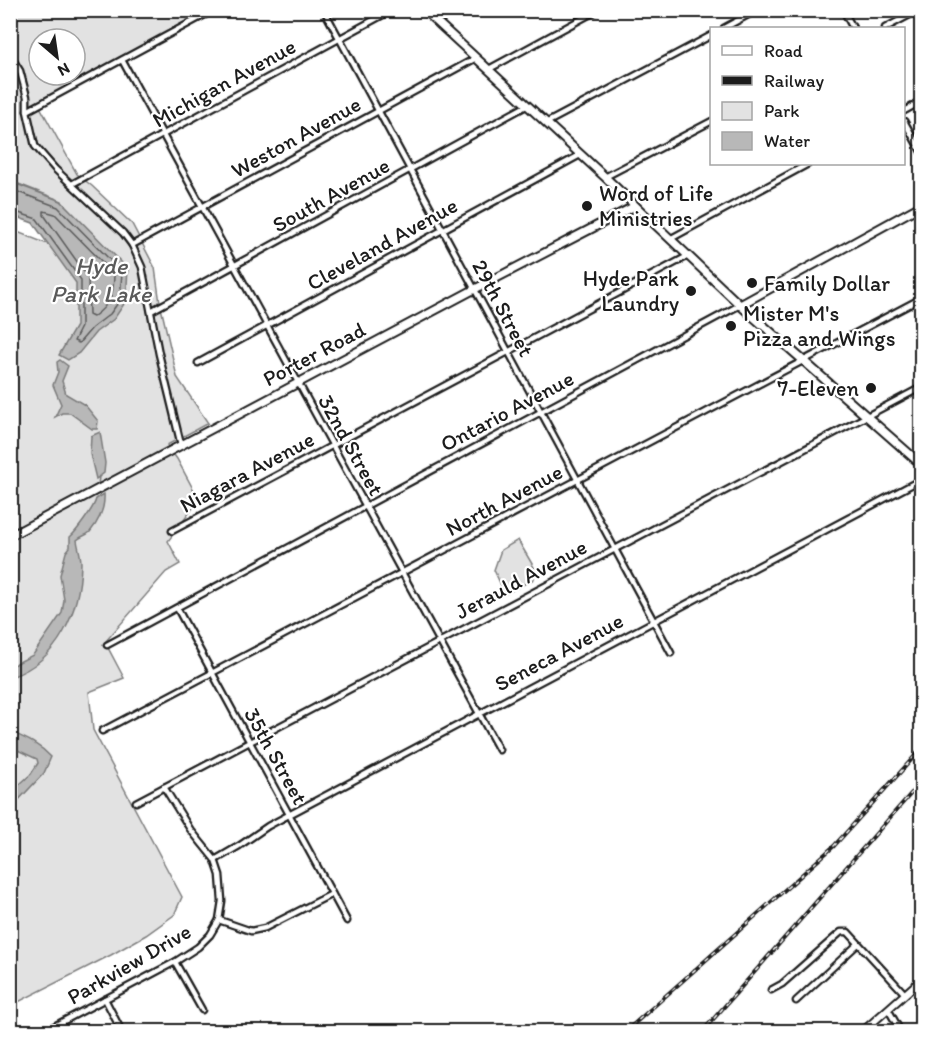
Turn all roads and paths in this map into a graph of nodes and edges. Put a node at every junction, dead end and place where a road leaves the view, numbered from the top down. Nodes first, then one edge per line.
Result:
1 (214, 10) edge
2 (324, 10) edge
3 (392, 10) edge
4 (424, 10) edge
5 (598, 10) edge
6 (757, 10) edge
7 (843, 10) edge
8 (919, 10) edge
9 (726, 27) edge
10 (852, 27) edge
11 (887, 27) edge
12 (710, 36) edge
13 (339, 39) junction
14 (10, 55) edge
15 (476, 58) junction
16 (122, 60) junction
17 (489, 69) junction
18 (921, 101) edge
19 (526, 106) junction
20 (905, 110) edge
21 (27, 111) junction
22 (378, 111) junction
23 (710, 122) edge
24 (546, 123) junction
25 (905, 125) edge
26 (164, 134) junction
27 (921, 153) edge
28 (580, 154) junction
29 (806, 165) edge
30 (410, 170) junction
31 (605, 177) junction
32 (72, 184) junction
33 (203, 206) junction
34 (921, 206) edge
35 (635, 207) junction
36 (442, 230) junction
37 (670, 239) junction
38 (132, 245) junction
39 (688, 256) junction
40 (235, 266) junction
41 (475, 289) junction
42 (921, 298) edge
43 (741, 305) junction
44 (151, 311) junction
45 (267, 325) junction
46 (508, 352) junction
47 (802, 361) junction
48 (198, 363) dead end
49 (298, 383) junction
50 (921, 387) edge
51 (542, 413) junction
52 (866, 416) junction
53 (181, 445) junction
54 (332, 445) junction
55 (921, 465) edge
56 (921, 479) edge
57 (578, 480) junction
58 (366, 507) junction
59 (172, 531) dead end
60 (10, 536) edge
61 (615, 548) junction
62 (403, 573) junction
63 (177, 608) junction
64 (655, 620) junction
65 (440, 641) junction
66 (107, 645) dead end
67 (671, 653) dead end
68 (212, 674) junction
69 (479, 713) junction
70 (102, 731) dead end
71 (250, 741) junction
72 (500, 750) dead end
73 (164, 787) junction
74 (136, 802) dead end
75 (290, 814) junction
76 (215, 860) junction
77 (332, 894) junction
78 (219, 920) junction
79 (347, 921) dead end
80 (858, 944) junction
81 (175, 962) junction
82 (921, 979) edge
83 (771, 990) dead end
84 (905, 994) junction
85 (105, 999) junction
86 (796, 1001) dead end
87 (888, 1009) junction
88 (202, 1010) dead end
89 (43, 1032) edge
90 (122, 1032) edge
91 (862, 1032) edge
92 (901, 1032) edge

1 - 16 street
2 - 13 street, 29th Street
3 - 13 street, Michigan Avenue
4 - 15 main road
5 - 17 street
6 - 9 street
7 - 10 street
8 - 11 street
12 - 24 street
13 - 22 street, 29th Street
13 - 26 street, Michigan Avenue
14 - 21 street
15 - 17 main road
15 - 22 street, Weston Avenue
16 - 21 street
16 - 26 street, 32nd Street
17 - 19 main road
18 - 20 street
19 - 24 main road
19 - 30 street, South Avenue
21 - 32 street
22 - 30 street, 29th Street
22 - 33 street, Weston Avenue
23 - 31 street
24 - 28 main road
25 - 27 street
26 - 32 street, Michigan Avenue
26 - 33 street, 32nd Street
28 - 31 main road
28 - 36 street, Cleveland Avenue
29 - 37 street
30 - 36 street, 29th Street
30 - 40 street, South Avenue
31 - 35 main road
32 - 38 street
33 - 38 street, Weston Avenue
33 - 40 street, 32nd Street
34 - 43 main road, Ontario Avenue
35 - 37 main road
35 - 41 main road, Porter Road
36 - 41 street, 29th Street
36 - 45 street, Cleveland Avenue
37 - 39 main road
38 - 44 street
39 - 43 main road
39 - 46 street, Niagara Avenue
40 - 44 street, South Avenue
40 - 45 street, 32nd Street
41 - 46 street, 29th Street
41 - 49 main road, Porter Road
42 - 47 street, North Avenue
43 - 47 main road
43 - 51 street, Ontario Avenue
44 - 53 street
45 - 48 street, Cleveland Avenue
45 - 49 street, 32nd Street
46 - 51 street, 29th Street
46 - 54 street, Niagara Avenue
47 - 52 main road
47 - 57 street, North Avenue
49 - 53 main road, Porter Road
49 - 54 street, 32nd Street
50 - 52 street, Jerauld Avenue
51 - 57 street, 29th Street
51 - 58 street, Ontario Avenue
52 - 55 main road
52 - 61 street, Jerauld Avenue
53 - 60 main road, Porter Road
54 - 58 street, 32nd Street
54 - 59 street, Niagara Avenue
56 - 64 street, Seneca Avenue
57 - 61 street, 29th Street
57 - 62 street, North Avenue
58 - 62 street, 32nd Street
58 - 63 street, Ontario Avenue
61 - 64 street, 29th Street
61 - 65 street, Jerauld Avenue
62 - 65 street, 32nd Street
62 - 68 street, North Avenue
63 - 66 street, Ontario Avenue
63 - 68 street, 35th Street
64 - 67 street, 29th Street
64 - 69 street, Seneca Avenue
65 - 69 street, 32nd Street
65 - 71 street, Jerauld Avenue
68 - 70 street, North Avenue
68 - 71 street, 35th Street
69 - 72 street, 32nd Street
69 - 75 street, Seneca Avenue
71 - 73 street, Jerauld Avenue
71 - 75 street, 35th Street
73 - 74 street, Jerauld Avenue
73 - 76 street, Parkview Drive
75 - 76 street, Seneca Avenue
75 - 77 street, 35th Street
76 - 78 street, Parkview Drive
77 - 78 street
77 - 79 street, 35th Street
78 - 81 street, Parkview Drive
80 - 83 street
80 - 84 street
80 - 86 street
81 - 85 street, Parkview Drive
81 - 88 street
82 - 84 street
84 - 87 street
85 - 89 street, Parkview Drive
85 - 90 street
87 - 91 street
87 - 92 street

